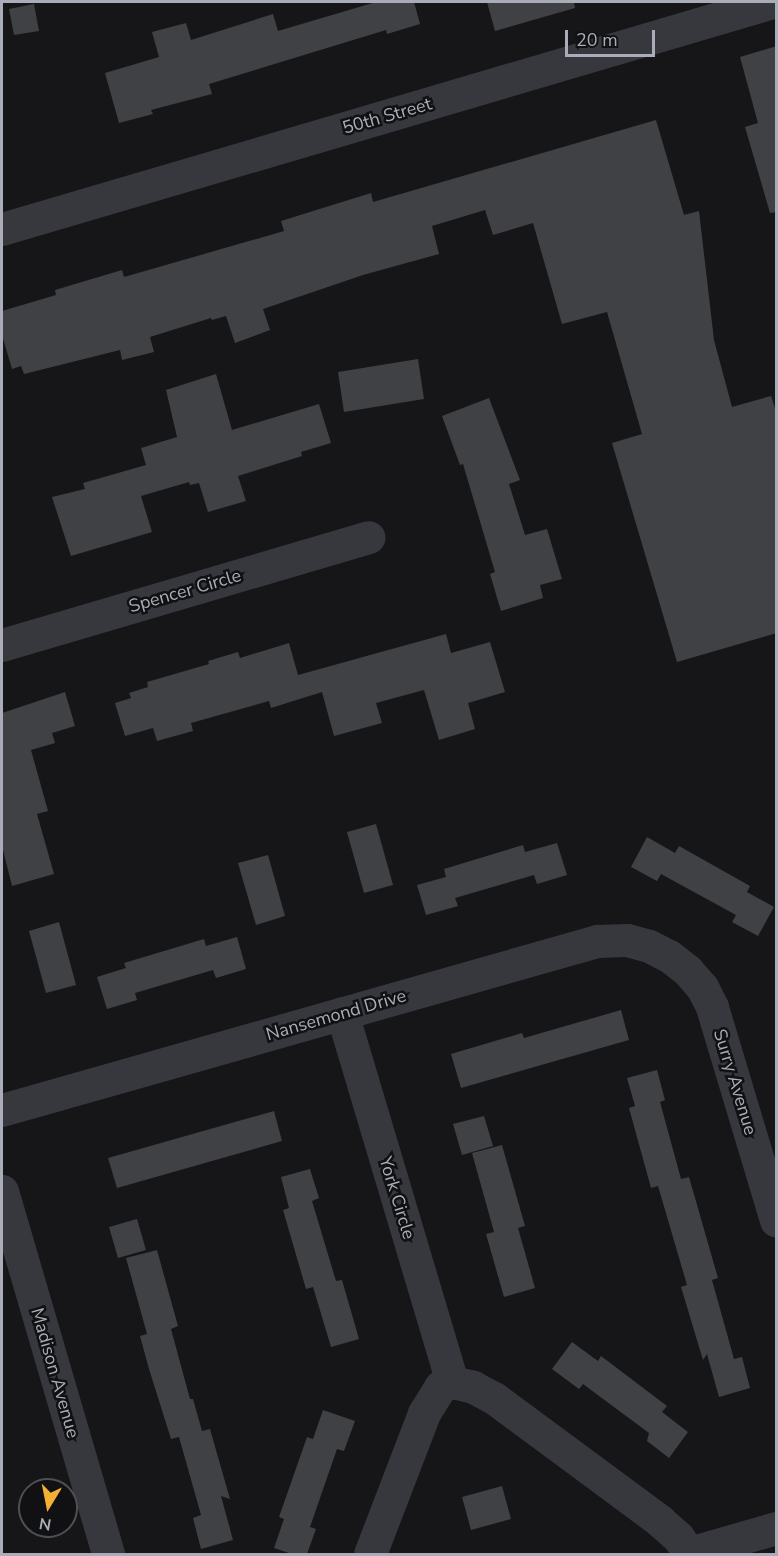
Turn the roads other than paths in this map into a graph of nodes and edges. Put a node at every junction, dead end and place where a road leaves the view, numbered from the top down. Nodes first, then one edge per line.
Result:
1 (773, 2) edge
2 (2, 229) edge
3 (368, 537) dead end
4 (2, 645) edge
5 (669, 956) joint
6 (342, 1013) junction
7 (2, 1110) edge
8 (2, 1191) edge
9 (777, 1221) edge
10 (452, 1382) junction
11 (777, 1528) edge
12 (108, 1554) edge
13 (370, 1554) edge
14 (690, 1554) edge

1 - 2 street, 50th Street
3 - 4 street, Spencer Circle
5 - 6 street, Nansemond Drive
5 - 9 street, Surry Avenue
6 - 7 street, Nansemond Drive
6 - 10 street, York Circle
8 - 12 street, Madison Avenue
10 - 13 street
10 - 14 street
11 - 14 street

